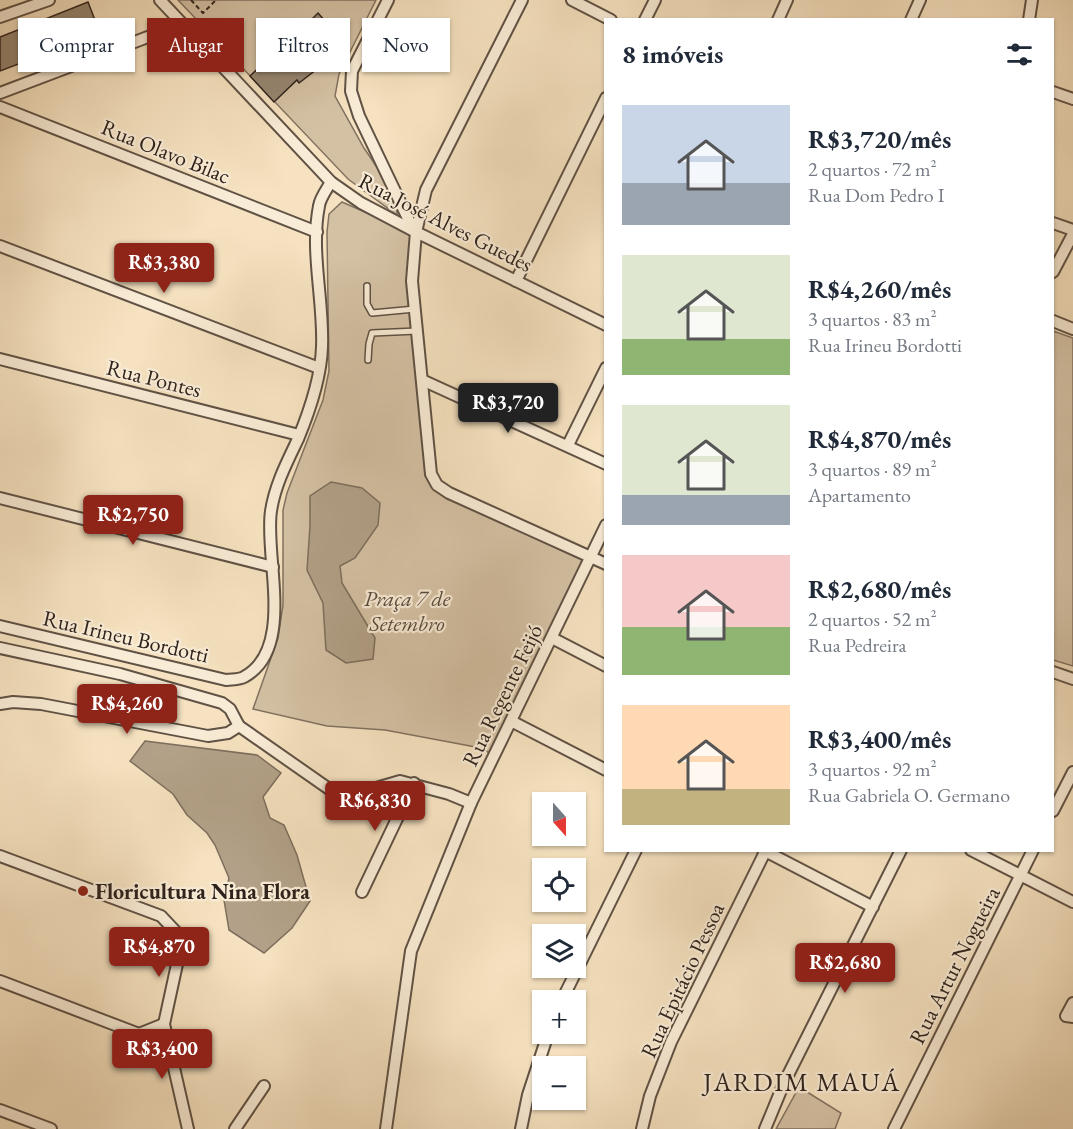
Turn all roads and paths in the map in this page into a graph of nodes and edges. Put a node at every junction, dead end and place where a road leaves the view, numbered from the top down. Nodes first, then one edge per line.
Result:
1 (49, 0) edge
2 (160, 0) edge
3 (191, 0) edge
4 (216, 0) edge
5 (388, 0) edge
6 (522, 0) edge
7 (572, 0) edge
8 (655, 0) edge
9 (787, 0) edge
10 (920, 0) edge
11 (1032, 0) edge
12 (0, 17) edge
13 (176, 18) edge
14 (607, 18) edge
15 (646, 18) edge
16 (779, 18) edge
17 (912, 18) edge
18 (1029, 18) edge
19 (147, 37) edge
20 (227, 72) edge
21 (1054, 92) edge
22 (0, 93) edge
23 (1073, 99) edge
24 (604, 102) edge
25 (0, 107) edge
26 (331, 182) junction
27 (1054, 223) edge
28 (415, 231) junction
29 (317, 232) junction
30 (1073, 232) edge
31 (0, 246) edge
32 (1054, 270) edge
33 (516, 280) junction
34 (367, 286) dead end
35 (415, 309) junction
36 (1054, 321) edge
37 (604, 323) edge
38 (1073, 329) edge
39 (417, 331) junction
40 (0, 359) edge
41 (368, 360) dead end
42 (319, 368) junction
43 (604, 372) edge
44 (422, 380) junction
45 (299, 435) junction
46 (568, 445) junction
47 (604, 463) edge
48 (0, 498) edge
49 (604, 529) edge
50 (591, 557) junction
51 (604, 563) edge
52 (273, 567) junction
53 (0, 626) edge
54 (552, 638) junction
55 (0, 648) edge
56 (604, 665) edge
57 (1054, 672) edge
58 (1073, 679) edge
59 (0, 704) edge
60 (511, 721) junction
61 (239, 726) junction
62 (604, 769) edge
63 (1073, 772) edge
64 (414, 783) junction
65 (471, 804) junction
66 (1054, 809) edge
67 (635, 852) edge
68 (765, 852) edge
69 (767, 852) edge
70 (901, 852) edge
71 (974, 852) edge
72 (1032, 852) edge
73 (0, 855) edge
74 (1021, 876) junction
75 (362, 892) dead end
76 (1073, 902) edge
77 (873, 907) junction
78 (0, 981) edge
79 (567, 990) edge
80 (1073, 1003) edge
81 (1070, 1016) edge
82 (164, 1024) junction
83 (545, 1044) edge
84 (264, 1086) dead end
85 (0, 1110) edge
86 (31, 1126) edge
87 (51, 1129) edge
88 (188, 1129) edge
89 (235, 1129) edge
90 (386, 1129) edge
91 (521, 1129) edge
92 (642, 1129) edge
93 (765, 1129) edge
94 (894, 1129) edge

1 - 12 street
2 - 13 street, Rua José Alves Guedes
3 - 4 path
5 - 28 street
6 - 28 street
7 - 14 street
8 - 15 street
9 - 16 street
10 - 17 street
11 - 18 street
19 - 22 street
20 - 26 street, Rua José Alves Guedes
21 - 23 street
24 - 33 street
25 - 29 street, Rua Olavo Bilac
26 - 28 street, Rua José Alves Guedes
26 - 29 street
27 - 30 street
28 - 33 street, Rua José Alves Guedes
28 - 35 street
29 - 42 street
30 - 32 street
31 - 42 street
33 - 37 street, Rua José Alves Guedes
34 - 35 lane
35 - 39 street
36 - 38 street
39 - 41 lane
39 - 44 street
40 - 45 street, Rua Pontes
42 - 45 street
43 - 46 street
44 - 46 street
44 - 50 street
45 - 52 street
46 - 47 street
48 - 52 street
49 - 50 street, Rua Regente Feijó
50 - 51 street
50 - 54 street, Rua Regente Feijó
52 - 53 street, Rua Irineu Bordotti
54 - 56 street
54 - 60 street, Rua Regente Feijó
55 - 61 street
57 - 58 street
59 - 61 street
60 - 62 street
60 - 65 street, Rua Regente Feijó
61 - 64 street
63 - 66 street
64 - 65 street
64 - 75 street
65 - 90 street, Rua Regente Feijó
67 - 79 street
68 - 92 street, Rua Epitácio Pessoa
69 - 77 street
70 - 77 street
71 - 74 street
72 - 74 street, Rua Artur Nogueira
73 - 82 street
74 - 76 street
74 - 94 street, Rua Artur Nogueira
77 - 93 street
78 - 82 street
80 - 81 street
82 - 88 street
83 - 91 street
84 - 89 street
85 - 86 street
86 - 87 street

